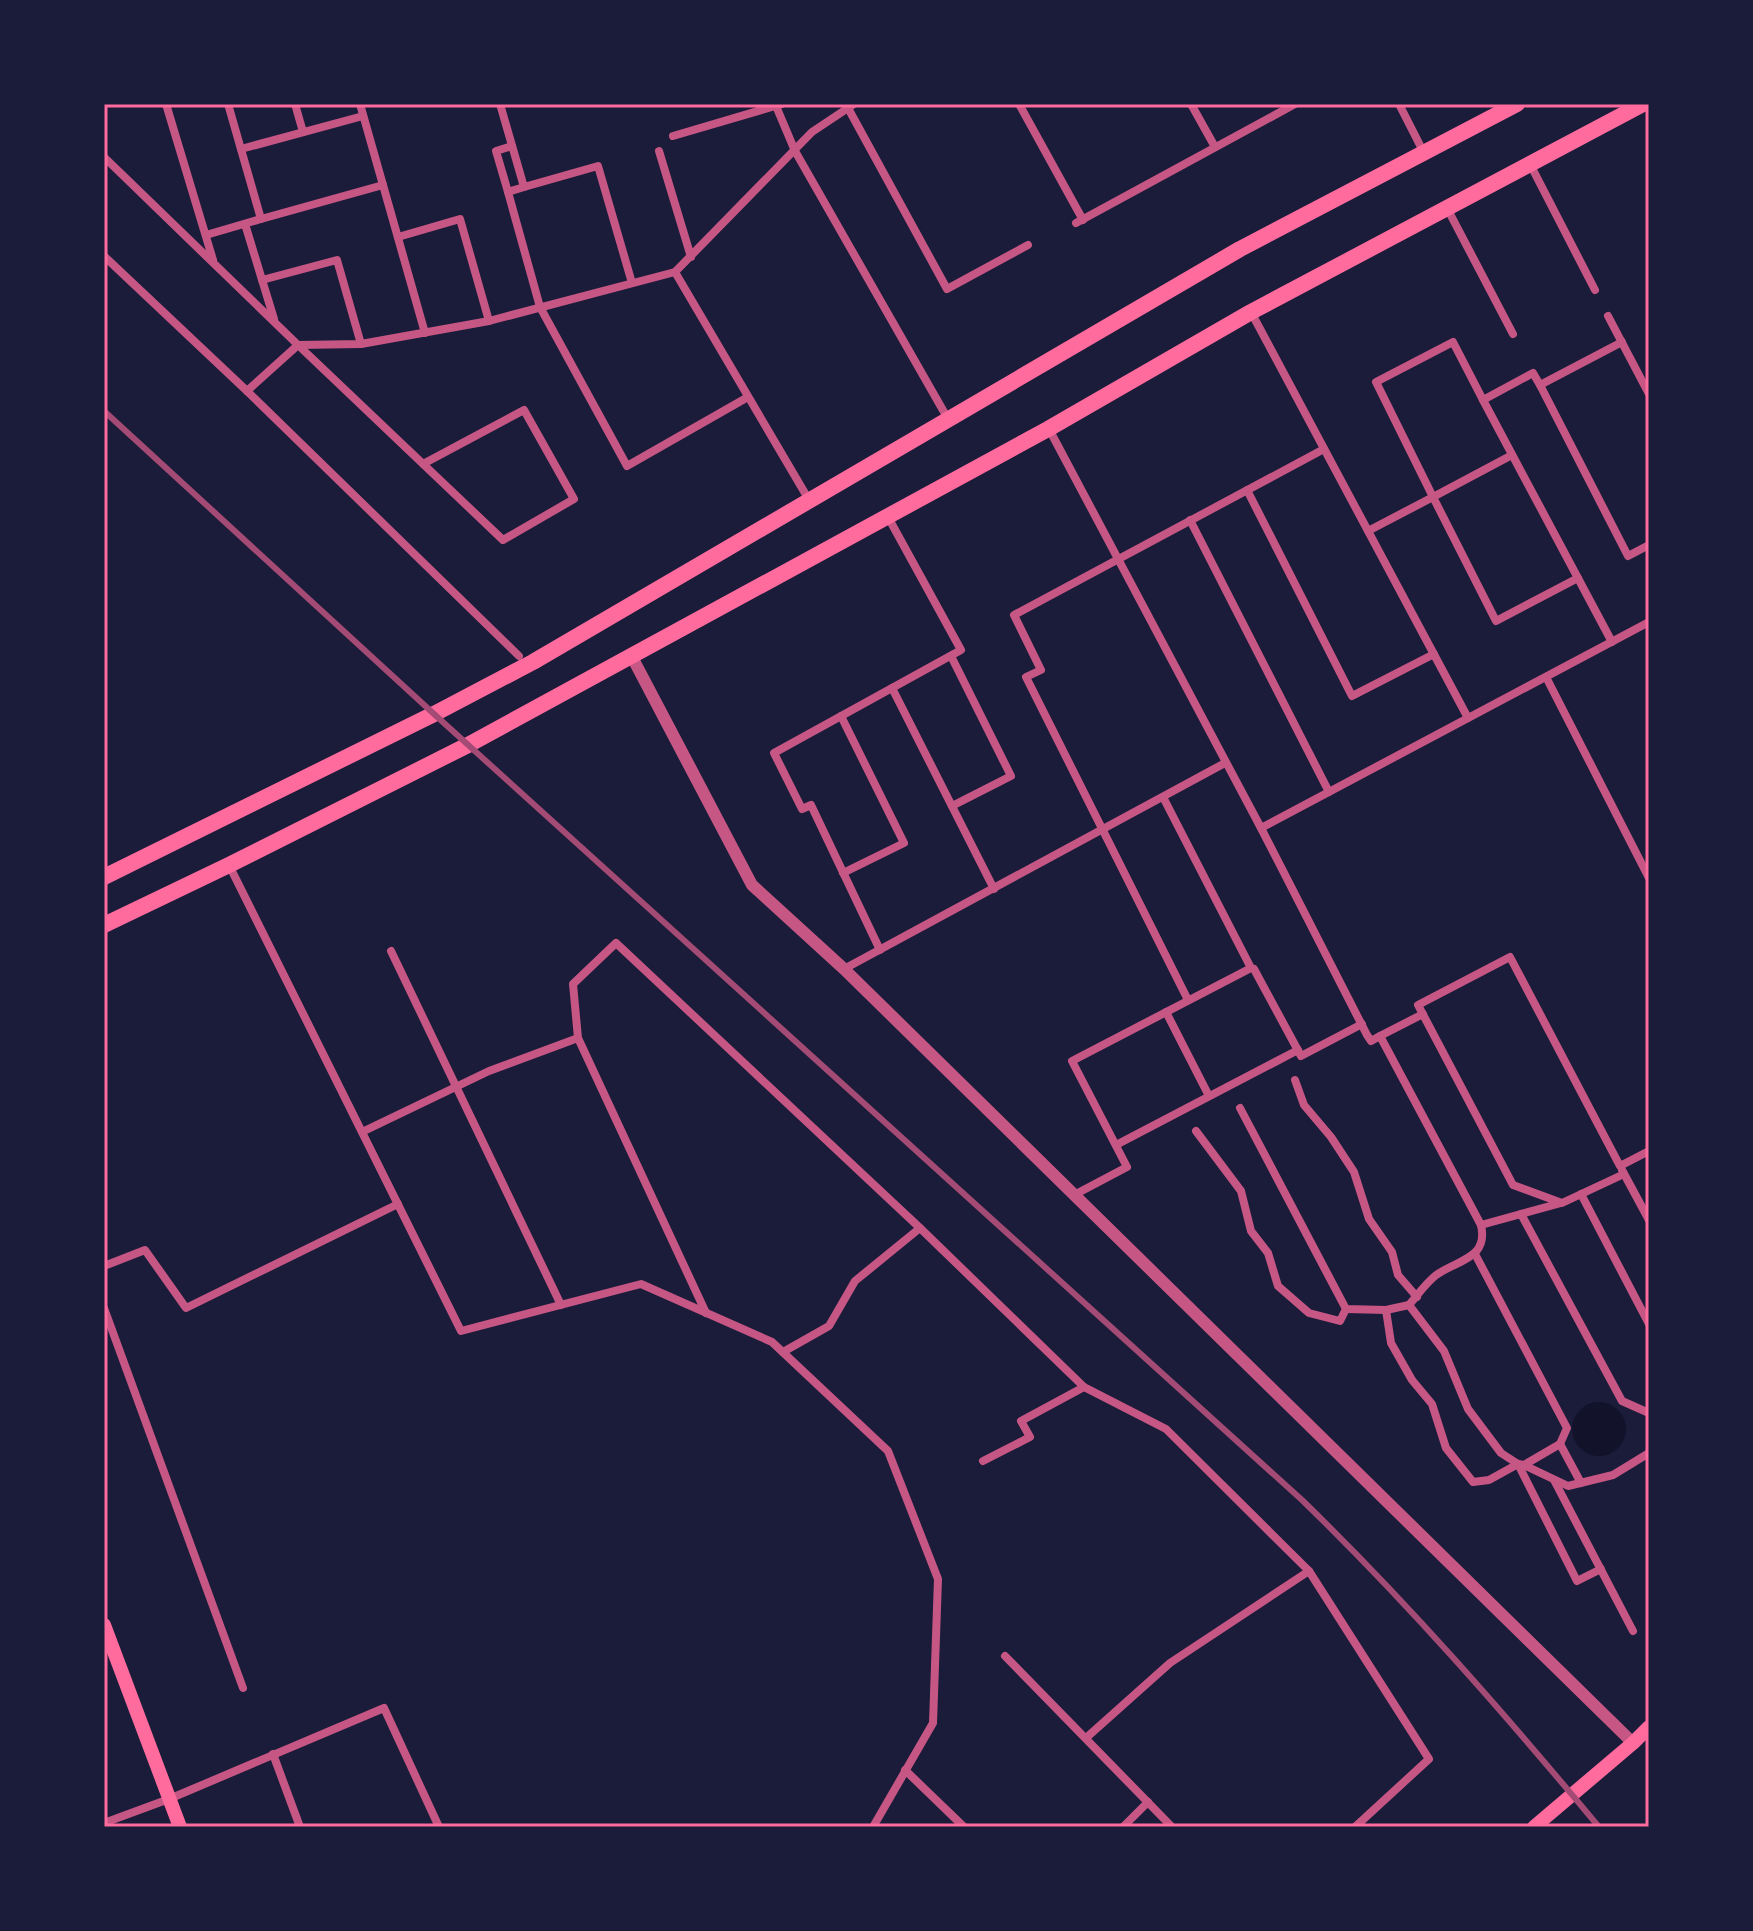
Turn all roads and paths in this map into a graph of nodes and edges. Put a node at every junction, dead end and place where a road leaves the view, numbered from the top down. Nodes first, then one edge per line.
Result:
1 (166, 104) edge
2 (228, 104) edge
3 (295, 104) edge
4 (360, 104) edge
5 (500, 104) edge
6 (1019, 104) edge
7 (1191, 104) edge
8 (1295, 104) edge
9 (1399, 104) edge
10 (1517, 104) edge
11 (1643, 104) edge
12 (779, 105) edge
13 (851, 106) edge
14 (1280, 108) edge
15 (363, 116) junction
16 (303, 132) junction
17 (673, 136) dead end
18 (512, 146) junction
19 (1215, 147) junction
20 (241, 149) junction
21 (659, 151) dead end
22 (795, 151) junction
23 (1424, 153) junction
24 (104, 157) edge
25 (1530, 164) junction
26 (383, 185) junction
27 (524, 187) junction
28 (508, 192) junction
29 (1447, 208) junction
30 (261, 219) junction
31 (245, 224) junction
32 (206, 235) junction
33 (398, 237) junction
34 (1028, 245) dead end
35 (104, 256) edge
36 (691, 257) junction
37 (214, 263) junction
38 (675, 272) junction
39 (262, 280) junction
40 (632, 283) junction
41 (1595, 290) dead end
42 (540, 307) junction
43 (1251, 312) junction
44 (1608, 316) dead end
45 (489, 321) junction
46 (275, 323) junction
47 (425, 333) junction
48 (1513, 334) dead end
49 (1622, 342) junction
50 (361, 344) junction
51 (298, 345) junction
52 (1527, 361) dead end
53 (1533, 373) junction
54 (1540, 385) junction
55 (247, 391) junction
56 (1649, 394) edge
57 (748, 397) junction
58 (1483, 400) junction
59 (948, 420) junction
60 (1048, 429) junction
61 (1324, 449) junction
62 (1512, 455) junction
63 (423, 464) junction
64 (1247, 490) junction
65 (1433, 497) junction
66 (809, 501) junction
67 (888, 516) junction
68 (1190, 520) junction
69 (1368, 531) junction
70 (1649, 545) edge
71 (1117, 559) junction
72 (1578, 578) junction
73 (1649, 622) edge
74 (1612, 642) junction
75 (1434, 654) junction
76 (631, 655) junction
77 (519, 656) dead end
78 (951, 656) junction
79 (1546, 677) junction
80 (892, 688) junction
81 (841, 716) junction
82 (1468, 718) junction
83 (1225, 763) junction
84 (1329, 792) junction
85 (1163, 797) junction
86 (952, 806) junction
87 (1261, 828) junction
88 (1102, 830) junction
89 (229, 865) junction
90 (843, 873) junction
91 (104, 877) edge
92 (1649, 878) edge
93 (994, 889) junction
94 (104, 925) edge
95 (880, 950) junction
96 (391, 951) dead end
97 (844, 969) junction
98 (1254, 969) dead end
99 (1188, 1000) junction
100 (1166, 1012) junction
101 (1423, 1014) junction
102 (1362, 1024) junction
103 (1380, 1036) junction
104 (578, 1038) junction
105 (1298, 1050) junction
106 (1295, 1080) dead end
107 (456, 1087) junction
108 (1209, 1096) junction
109 (1240, 1108) dead end
110 (1196, 1131) dead end
111 (362, 1132) junction
112 (1116, 1145) junction
113 (1649, 1151) edge
114 (1622, 1170) junction
115 (1581, 1194) junction
116 (1074, 1195) junction
117 (1562, 1203) junction
118 (398, 1204) junction
119 (1521, 1214) junction
120 (1649, 1220) edge
121 (1481, 1225) junction
122 (920, 1228) junction
123 (1475, 1254) junction
124 (104, 1266) edge
125 (1417, 1297) junction
126 (561, 1305) junction
127 (1409, 1305) junction
128 (104, 1308) edge
129 (1346, 1309) junction
130 (1386, 1310) junction
131 (706, 1313) junction
132 (1649, 1324) edge
133 (783, 1352) junction
134 (1084, 1387) junction
135 (1649, 1413) edge
136 (1560, 1444) junction
137 (1649, 1453) edge
138 (983, 1461) dead end
139 (1521, 1464) junction
140 (1554, 1480) junction
141 (1581, 1483) junction
142 (1601, 1569) junction
143 (1309, 1571) junction
144 (104, 1625) edge
145 (1633, 1631) dead end
146 (1005, 1656) dead end
147 (243, 1688) dead end
148 (1649, 1727) edge
149 (1086, 1738) junction
150 (1633, 1743) junction
151 (273, 1754) junction
152 (905, 1770) junction
153 (169, 1799) junction
154 (1148, 1802) junction
155 (104, 1823) edge
156 (180, 1827) edge
157 (300, 1827) edge
158 (439, 1827) edge
159 (873, 1827) edge
160 (964, 1827) edge
161 (1123, 1827) edge
162 (1172, 1827) edge
163 (1355, 1827) edge
164 (1534, 1827) edge

1 - 32 street
2 - 20 street
3 - 16 street
4 - 15 street
5 - 18 street
6 - 19 street
7 - 19 street
8 - 14 street
9 - 23 street
10 - 23 main road
11 - 25 main road
12 - 17 street
12 - 22 street
13 - 22 street
13 - 34 street
14 - 19 street
15 - 16 street
15 - 26 street
16 - 20 street
18 - 27 street
18 - 28 street
20 - 30 street
21 - 36 street
22 - 36 street
22 - 59 street
23 - 59 main road
24 - 37 street
25 - 29 main road
25 - 41 street
26 - 30 street
26 - 33 street
27 - 28 street
27 - 40 street
28 - 42 street
29 - 43 main road
29 - 48 street
30 - 31 street
31 - 32 street
31 - 39 street
32 - 37 street
33 - 45 street
33 - 47 street
35 - 55 street
36 - 38 street
37 - 46 street
38 - 40 street
38 - 57 street
39 - 46 street
39 - 50 street
40 - 42 street
42 - 45 street
42 - 57 street
43 - 60 main road
43 - 61 street
44 - 49 street
45 - 47 street
46 - 51 street
47 - 50 street
49 - 54 street
49 - 56 street
50 - 51 street
51 - 55 street
51 - 63 street
52 - 53 street
53 - 54 street
53 - 58 street
54 - 70 street
55 - 77 street
57 - 66 street
58 - 62 street
58 - 65 street
59 - 66 main road
60 - 67 main road
60 - 71 street
61 - 64 street
61 - 69 street
62 - 65 street
62 - 72 street
63 - 63 street
64 - 68 street
64 - 75 street
65 - 69 street
65 - 72 street
66 - 91 main road
67 - 76 main road
67 - 78 street
68 - 71 street
68 - 84 street
69 - 75 street
71 - 83 street
71 - 88 street
72 - 74 street
73 - 74 street
74 - 79 street
75 - 82 street
76 - 89 main road
76 - 97 street
78 - 80 street
78 - 86 street
79 - 82 street
79 - 92 street
80 - 81 street
80 - 86 street
81 - 90 street
81 - 90 street
82 - 84 street
83 - 85 street
83 - 87 street
84 - 87 street
85 - 88 street
85 - 99 street
86 - 93 street
87 - 102 street
88 - 93 street
88 - 99 street
89 - 94 main road
89 - 111 street
90 - 95 street
93 - 95 street
95 - 97 street
96 - 107 street
97 - 116 street
98 - 105 street
99 - 100 street
100 - 108 street
100 - 112 street
101 - 103 street
101 - 114 street
101 - 117 street
102 - 103 street
102 - 105 street
103 - 121 street
104 - 107 street
104 - 122 street
104 - 131 street
105 - 108 street
106 - 125 street
107 - 111 street
107 - 126 street
108 - 112 street
109 - 129 street
110 - 129 street
111 - 118 street
112 - 116 street
113 - 114 street
114 - 115 street
114 - 120 street
115 - 117 street
115 - 132 street
116 - 150 street
117 - 119 street
118 - 124 street
118 - 126 street
119 - 121 street
119 - 135 street
121 - 123 street
122 - 133 street
122 - 134 street
123 - 125 street
123 - 136 street
125 - 127 street
126 - 131 street
127 - 130 street
127 - 139 street
128 - 147 street
129 - 130 street
130 - 139 street
131 - 133 street
133 - 152 street
134 - 138 street
134 - 143 street
136 - 139 street
136 - 141 street
137 - 141 street
139 - 140 street
139 - 142 street
140 - 141 street
140 - 142 street
142 - 145 street
143 - 149 street
143 - 163 street
144 - 153 main road
146 - 149 street
148 - 150 main road
149 - 154 street
150 - 164 main road
151 - 153 street
151 - 157 street
151 - 158 street
152 - 159 street
152 - 160 street
153 - 155 street
153 - 156 main road
154 - 161 street
154 - 162 street

